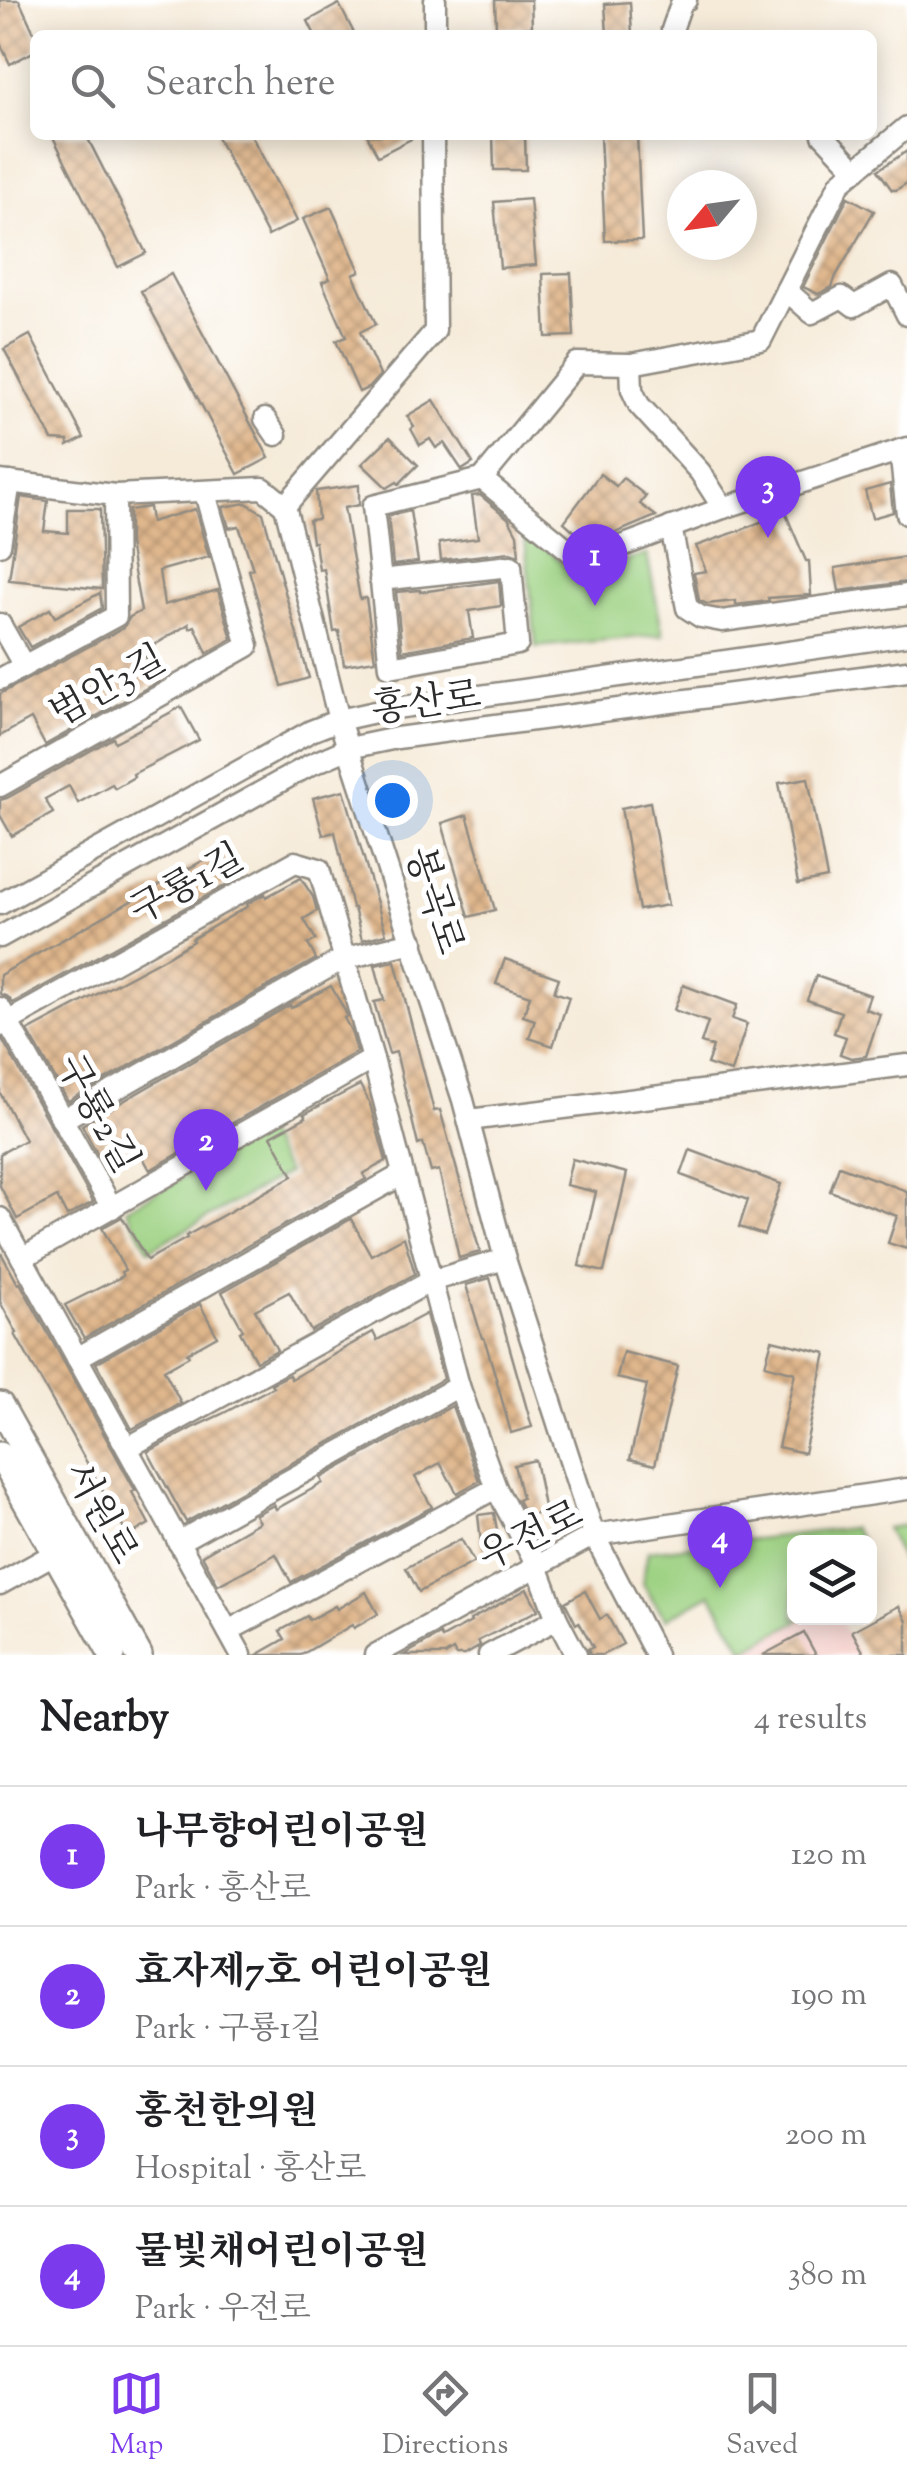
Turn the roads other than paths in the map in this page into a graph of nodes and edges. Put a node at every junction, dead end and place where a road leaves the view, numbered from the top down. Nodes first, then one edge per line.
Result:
1 (435, 0) edge
2 (686, 0) edge
3 (435, 30) edge
4 (672, 30) edge
5 (907, 127) edge
6 (434, 140) edge
7 (827, 140) edge
8 (856, 170) junction
9 (786, 290) junction
10 (907, 314) edge
11 (631, 364) junction
12 (904, 449) edge
13 (482, 479) junction
14 (5, 481) edge
15 (205, 493) junction
16 (115, 495) junction
17 (285, 506) junction
18 (723, 508) junction
19 (907, 514) edge
20 (670, 526) junction
21 (0, 545) edge
22 (380, 580) junction
23 (907, 596) edge
24 (0, 624) edge
25 (907, 635) edge
26 (24, 666) junction
27 (907, 671) edge
28 (0, 679) edge
29 (339, 720) junction
30 (349, 748) junction
31 (0, 786) edge
32 (0, 904) edge
33 (0, 937) edge
34 (413, 942) junction
35 (343, 959) junction
36 (3, 1019) edge
37 (373, 1059) junction
38 (907, 1065) edge
39 (62, 1120) junction
40 (469, 1120) junction
41 (404, 1174) junction
42 (112, 1208) junction
43 (0, 1218) edge
44 (22, 1258) junction
45 (505, 1259) junction
46 (431, 1282) junction
47 (78, 1358) junction
48 (459, 1386) junction
49 (0, 1404) edge
50 (127, 1448) junction
51 (0, 1454) edge
52 (496, 1488) junction
53 (907, 1489) edge
54 (594, 1535) junction
55 (178, 1542) junction
56 (54, 1554) junction
57 (537, 1566) junction
58 (0, 1584) edge
59 (557, 1619) junction
60 (228, 1631) junction
61 (112, 1655) edge
62 (138, 1655) edge
63 (240, 1655) edge
64 (375, 1655) edge
65 (490, 1655) edge
66 (576, 1655) edge
67 (656, 1655) edge

1 - 3 street
2 - 4 street
5 - 8 street
6 - 17 street
7 - 8 street
8 - 9 street
9 - 10 street
9 - 11 street
11 - 13 street
11 - 18 street
12 - 18 street
12 - 19 street
13 - 20 street
13 - 22 street
14 - 16 street
14 - 21 street
15 - 16 street
15 - 17 street
15 - 31 street, 범안3길
16 - 26 street, 범안3길
17 - 29 street, 봉곡로
18 - 20 street
20 - 23 street
22 - 22 street
24 - 26 street
25 - 29 street, 홍산로
26 - 28 street, 범안3길
27 - 30 street, 홍산로
29 - 30 street, 봉곡로
29 - 32 street, 홍산로
30 - 33 street, 홍산로
30 - 34 street, 봉곡로
34 - 35 street
34 - 40 street, 봉곡로
35 - 36 street, 구룡1길
35 - 37 street, 구룡1길
35 - 39 street
36 - 39 street, 구룡2길
37 - 41 street, 구룡1길
37 - 42 street
38 - 40 street
39 - 42 street, 구룡2길
40 - 45 street, 봉곡로
41 - 46 street, 구룡1길
41 - 47 street
42 - 44 street, 구룡2길
43 - 44 street
44 - 47 street
45 - 46 street
45 - 54 street, 봉곡로
46 - 48 street, 구룡1길
46 - 50 street
47 - 50 street
48 - 52 street, 구룡1길
48 - 55 street
49 - 62 main road, 서원로
50 - 55 street
51 - 56 main road, 서원로
52 - 57 street, 구룡1길
52 - 60 street
53 - 54 street, 우전로
54 - 57 street, 우전로
54 - 67 street, 봉곡로
55 - 60 street
56 - 58 street
56 - 61 main road, 서원로
57 - 59 street, 구룡1길
57 - 64 street, 우전로
59 - 65 street
59 - 66 street, 구룡1길
60 - 63 street

